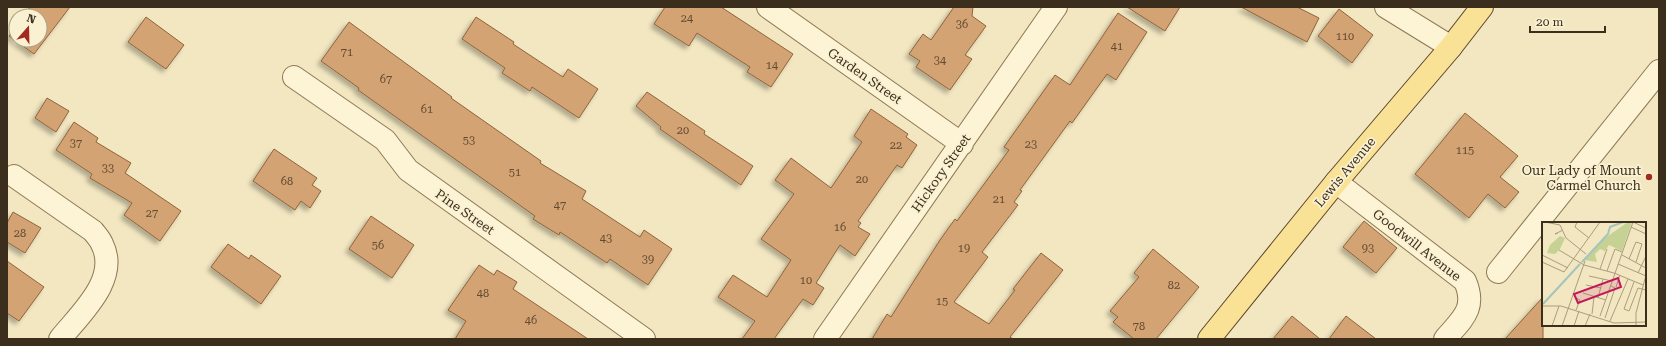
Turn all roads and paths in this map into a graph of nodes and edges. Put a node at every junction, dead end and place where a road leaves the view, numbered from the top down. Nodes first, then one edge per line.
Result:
1 (768, 7) edge
2 (1056, 7) edge
3 (1386, 7) edge
4 (1482, 7) edge
5 (1451, 47) junction
6 (1659, 72) edge
7 (294, 77) dead end
8 (962, 144) junction
9 (14, 176) dead end
10 (1336, 182) junction
11 (1498, 272) dead end
12 (637, 337) edge
13 (60, 339) edge
14 (824, 339) edge
15 (1210, 339) edge
16 (1445, 339) edge

1 - 8 street, Garden Street
2 - 8 street, Hickory Street
3 - 5 street
4 - 5 main road, Lewis Avenue
5 - 10 main road, Lewis Avenue
6 - 11 street
7 - 12 street, Pine Street
8 - 14 street, Hickory Street
9 - 13 street
10 - 15 main road, Lewis Avenue
10 - 16 street, Goodwill Avenue

